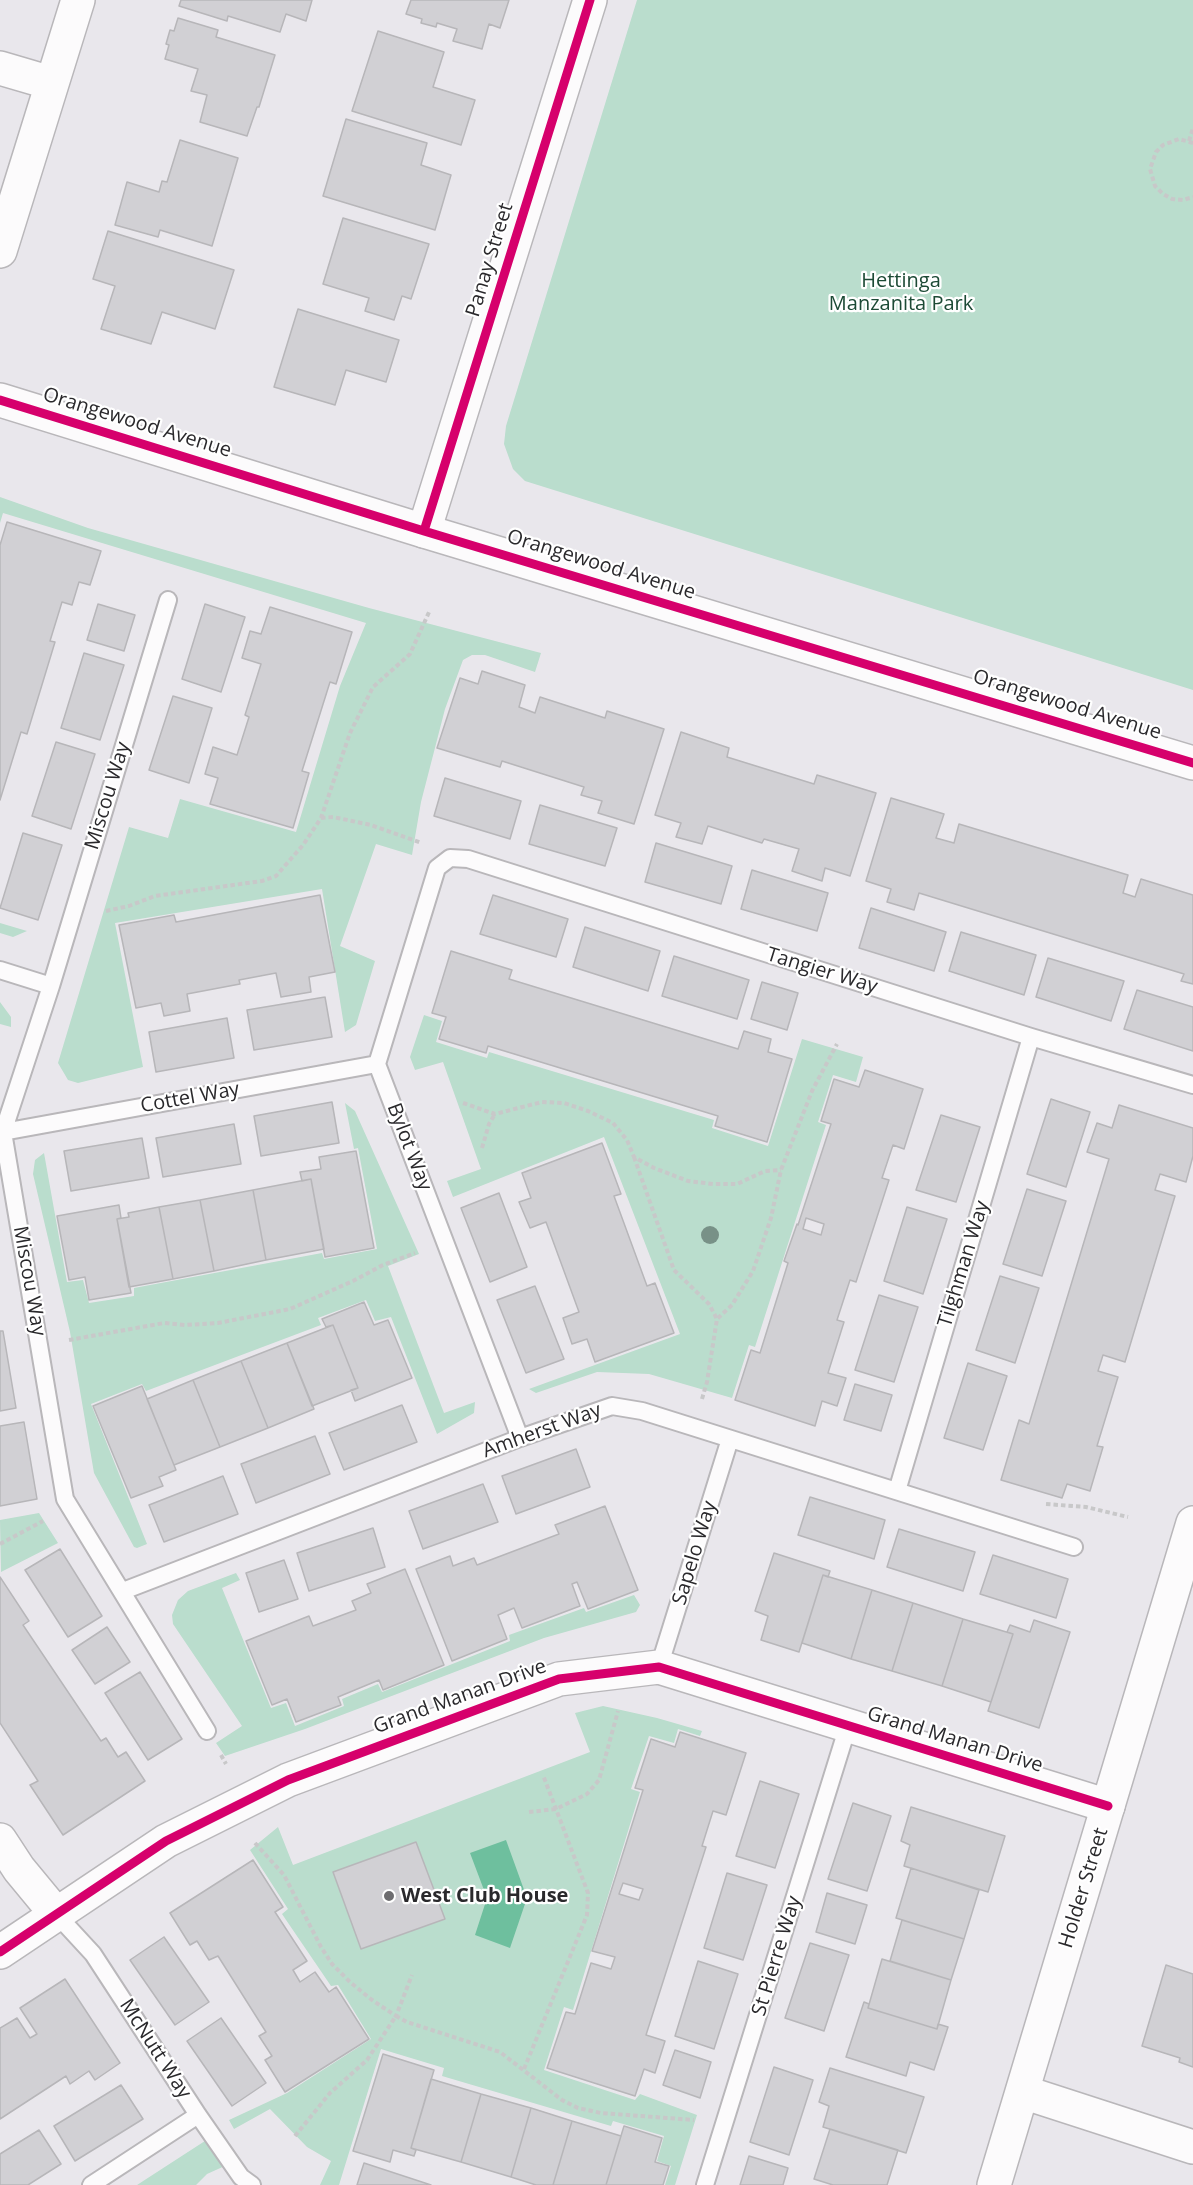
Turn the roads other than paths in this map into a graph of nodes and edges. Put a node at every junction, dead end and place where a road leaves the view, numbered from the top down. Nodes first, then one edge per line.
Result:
1 (78, 0) edge
2 (590, 0) edge
3 (0, 68) edge
4 (51, 84) junction
5 (0, 251) edge
6 (0, 400) edge
7 (424, 531) junction
8 (168, 600) dead end
9 (1193, 763) edge
10 (0, 970) edge
11 (51, 986) junction
12 (1031, 1037) junction
13 (377, 1064) junction
14 (1193, 1085) edge
15 (3, 1131) junction
16 (520, 1438) junction
17 (730, 1439) junction
18 (897, 1491) junction
19 (1193, 1523) edge
20 (1074, 1547) dead end
21 (123, 1591) junction
22 (659, 1667) junction
23 (848, 1726) junction
24 (207, 1731) dead end
25 (1108, 1806) junction
26 (0, 1840) edge
27 (57, 1915) junction
28 (0, 1952) edge
29 (1023, 2092) junction
30 (198, 2115) junction
31 (1193, 2147) edge
32 (91, 2185) edge
33 (252, 2185) edge
34 (705, 2185) edge
35 (994, 2185) edge

1 - 4 street
2 - 7 street, Panay Street
3 - 4 street
4 - 5 street
6 - 7 street, Orangewood Avenue
7 - 9 street, Orangewood Avenue
8 - 11 lane, Miscou Way
10 - 11 lane
11 - 15 lane, Miscou Way
12 - 13 lane, Tangier Way
12 - 14 lane, Tangier Way
12 - 18 lane, Tilghman Way
13 - 15 lane, Cottel Way
13 - 16 lane, Bylot Way
15 - 21 lane, Miscou Way
16 - 17 lane, Amherst Way
16 - 21 lane, Amherst Way
17 - 18 lane, Amherst Way
17 - 22 lane, Sapelo Way
18 - 20 lane, Amherst Way
19 - 25 street, Holder Street
21 - 24 lane, Miscou Way
22 - 23 street, Grand Manan Drive
22 - 27 street, Grand Manan Drive
23 - 25 street, Grand Manan Drive
23 - 34 lane, St Pierre Way
25 - 29 street, Holder Street
26 - 27 street
27 - 28 street, Grand Manan Drive
27 - 30 lane, McNutt Way
29 - 31 street
29 - 35 street, Holder Street
30 - 32 lane
30 - 33 lane, McNutt Way

